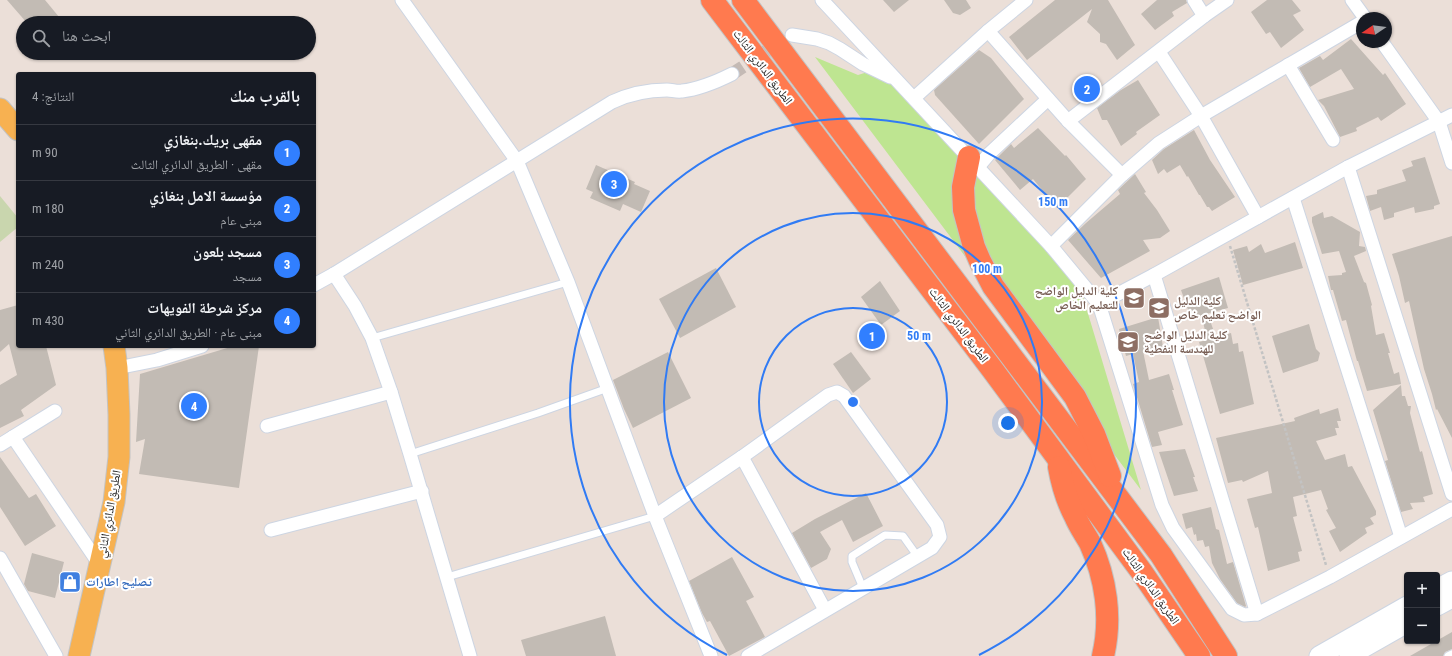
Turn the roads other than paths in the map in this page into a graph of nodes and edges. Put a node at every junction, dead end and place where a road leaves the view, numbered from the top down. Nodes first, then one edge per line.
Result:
1 (402, 0) edge
2 (712, 0) edge
3 (743, 0) edge
4 (822, 0) edge
5 (1026, 0) edge
6 (1194, 0) edge
7 (1227, 0) edge
8 (1352, 0) edge
9 (1361, 12) edge
10 (1204, 16) junction
11 (1356, 25) edge
12 (988, 31) junction
13 (792, 35) tunnel mouth
14 (1386, 48) edge
15 (1159, 52) junction
16 (1288, 65) junction
17 (732, 74) tunnel mouth
18 (897, 80) junction
19 (914, 98) junction
20 (1048, 99) junction
21 (0, 109) edge
22 (1452, 115) edge
23 (1201, 116) junction
24 (1068, 121) junction
25 (1439, 122) junction
26 (16, 128) edge
27 (1333, 140) dead end
28 (517, 161) junction
29 (973, 162) junction
30 (1452, 163) edge
31 (1348, 167) junction
32 (1122, 175) junction
33 (1293, 198) junction
34 (1258, 217) junction
35 (1051, 246) junction
36 (334, 274) junction
37 (1154, 275) junction
38 (568, 282) junction
39 (316, 284) edge
40 (1099, 304) junction
41 (372, 338) junction
42 (114, 348) edge
43 (196, 348) edge
44 (118, 368) junction
45 (608, 388) junction
46 (391, 392) junction
47 (55, 411) dead end
48 (267, 426) dead end
49 (13, 437) junction
50 (0, 444) edge
51 (410, 454) junction
52 (742, 456) junction
53 (1057, 456) junction
54 (422, 491) junction
55 (1452, 494) edge
56 (1116, 495) junction
57 (1452, 509) edge
58 (655, 516) junction
59 (271, 530) dead end
60 (1401, 537) junction
61 (918, 557) junction
62 (0, 558) edge
63 (100, 565) junction
64 (447, 577) junction
65 (1452, 580) edge
66 (1440, 587) edge
67 (863, 588) junction
68 (1452, 598) edge
69 (1440, 604) edge
70 (1404, 608) edge
71 (825, 610) junction
72 (1258, 614) junction
73 (1404, 625) edge
74 (1452, 654) edge
75 (56, 656) edge
76 (79, 656) edge
77 (470, 656) edge
78 (711, 656) edge
79 (748, 656) edge
80 (1103, 656) edge
81 (1198, 656) edge
82 (1226, 656) edge
83 (1319, 656) edge
84 (1349, 656) edge
85 (1448, 656) edge

1 - 28 street
2 - 53 highway, الطريق الدائري الثالث
3 - 56 highway, الطريق الدائري الثالث
4 - 18 street
5 - 12 street
6 - 10 street
7 - 10 street
8 - 9 street
10 - 15 street
11 - 16 street
12 - 19 street
12 - 20 street
13 - 18 street
14 - 25 street
15 - 23 street
15 - 24 street
16 - 23 street
16 - 27 street
17 - 28 street
18 - 19 street
19 - 29 street
20 - 24 street
20 - 29 street
21 - 26 main road
22 - 25 street
23 - 32 street
23 - 34 street
24 - 32 street
25 - 30 street
25 - 31 street
28 - 36 street
28 - 38 street
29 - 35 street
29 - 56 highway
31 - 33 street
31 - 55 street
32 - 35 street
33 - 34 street
33 - 60 street
34 - 37 street
35 - 40 street
36 - 39 street
36 - 41 street
37 - 40 street
37 - 72 street
38 - 41 lane
38 - 45 street
40 - 72 street
41 - 46 street
42 - 44 main road, الطريق الدائري الثاني
43 - 44 street
44 - 63 main road, الطريق الدائري الثاني
45 - 51 lane
45 - 58 street
46 - 48 street
46 - 51 street
47 - 49 street
49 - 50 street
49 - 63 street
51 - 54 street
52 - 58 street
52 - 61 street
52 - 71 street
53 - 80 highway
53 - 81 highway, الطريق الدائري الثالث
54 - 59 street
54 - 64 street
56 - 82 highway, الطريق الدائري الثالث
57 - 60 street
58 - 64 lane
58 - 78 street
60 - 72 street
61 - 67 street
61 - 67 lane
62 - 75 street
63 - 76 main road, الطريق الدائري الثاني
64 - 77 street
65 - 66 main road
67 - 71 street
68 - 69 main road
70 - 83 main road
71 - 79 street
73 - 84 main road
74 - 85 lane

